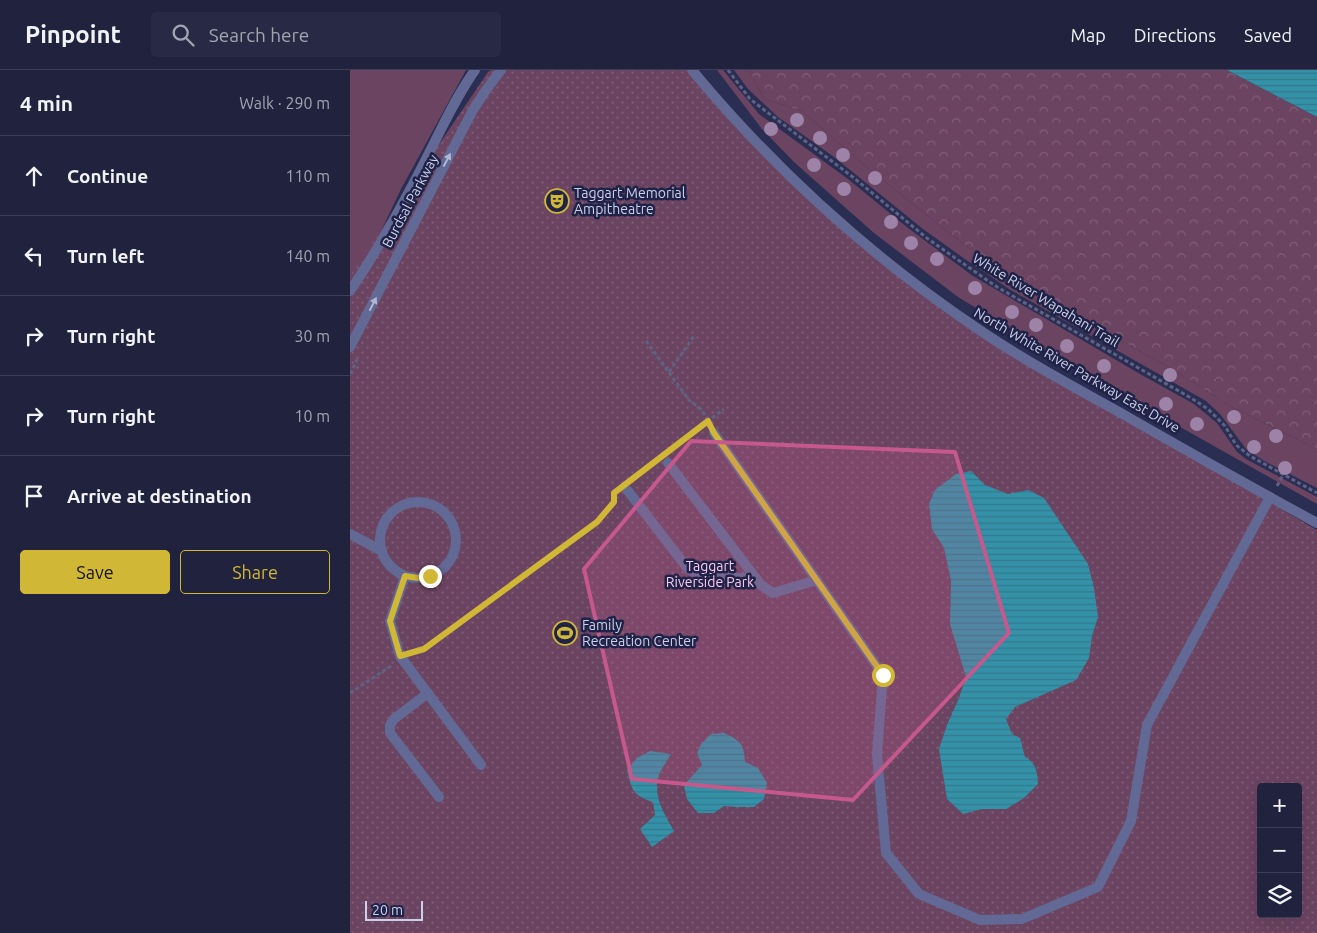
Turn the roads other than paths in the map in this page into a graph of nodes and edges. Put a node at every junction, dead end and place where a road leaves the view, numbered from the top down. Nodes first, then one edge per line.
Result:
1 (476, 70) edge
2 (501, 70) edge
3 (692, 70) edge
4 (350, 292) edge
5 (350, 348) edge
6 (714, 433) road end
7 (665, 460) road end
8 (629, 486) road end
9 (1270, 497) junction
10 (1317, 523) edge
11 (350, 534) edge
12 (382, 551) junction
13 (405, 576) junction
14 (755, 578) junction
15 (817, 580) junction
16 (428, 694) junction
17 (481, 765) dead end
18 (439, 797) dead end

1 - 4 street, Burdsal Parkway
5 -> 2 street, Burdsal Parkway
3 - 9 street, North White River Parkway East Drive
6 - 15 street
7 - 14 street
8 - 14 street
9 - 10 street, North White River Parkway East Drive
9 - 15 street
11 - 12 street
12 - 13 street
12 - 13 street
13 - 16 street
14 - 15 street
16 - 17 street
16 - 18 street

